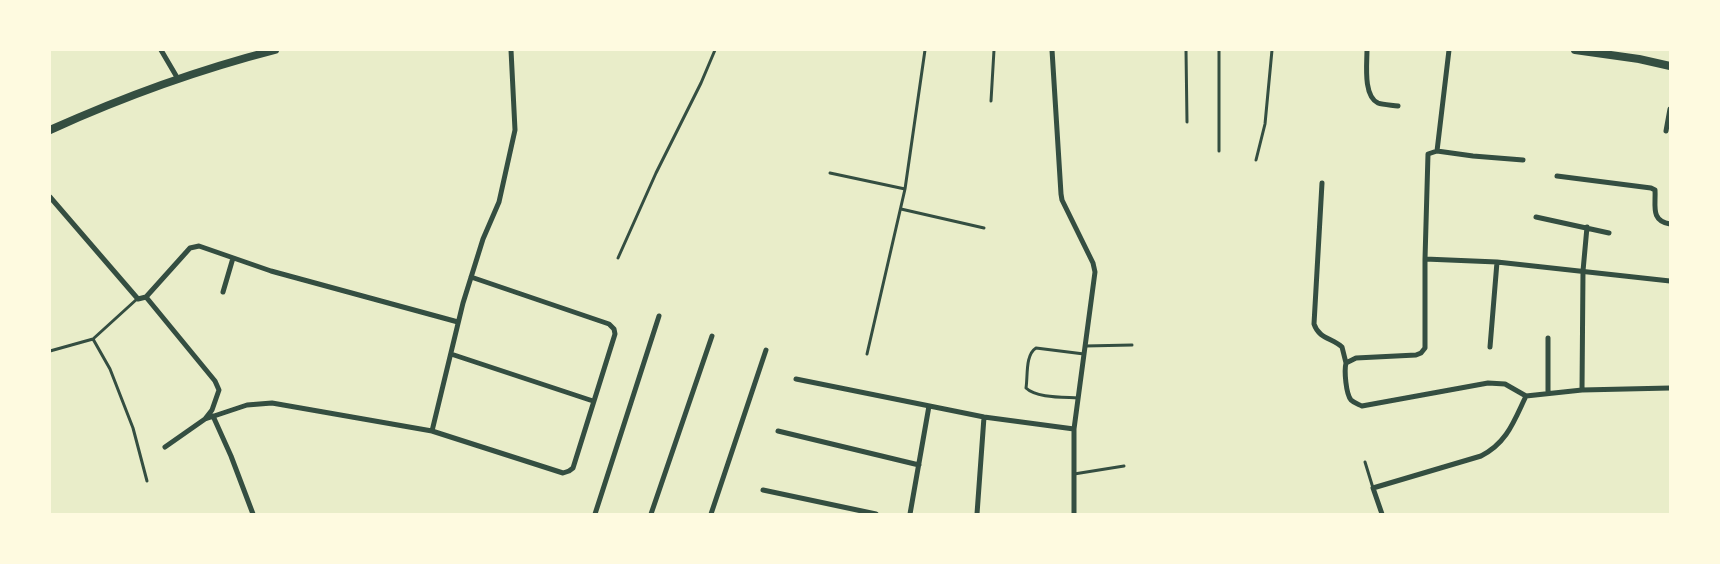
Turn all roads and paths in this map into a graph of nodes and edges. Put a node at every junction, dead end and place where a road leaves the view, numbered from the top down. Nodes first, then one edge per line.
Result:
1 (161, 50) edge
2 (274, 50) edge
3 (511, 50) edge
4 (715, 50) edge
5 (925, 50) edge
6 (994, 50) edge
7 (1052, 50) edge
8 (1186, 50) edge
9 (1218, 50) edge
10 (1272, 50) edge
11 (1367, 50) edge
12 (1449, 50) edge
13 (1575, 50) edge
14 (1611, 53) edge
15 (1670, 66) edge
16 (178, 80) junction
17 (991, 101) dead end
18 (1398, 106) dead end
19 (1670, 109) edge
20 (1187, 122) dead end
21 (50, 130) edge
22 (1666, 131) dead end
23 (1437, 151) junction
24 (1218, 152) dead end
25 (1256, 160) dead end
26 (1523, 160) dead end
27 (830, 173) dead end
28 (1557, 176) dead end
29 (1322, 183) dead end
30 (905, 189) junction
31 (50, 197) edge
32 (901, 209) junction
33 (1536, 217) dead end
34 (1670, 224) edge
35 (1587, 227) junction
36 (984, 228) dead end
37 (1609, 233) dead end
38 (233, 258) junction
39 (618, 258) dead end
40 (1425, 259) junction
41 (1497, 262) junction
42 (1583, 271) junction
43 (471, 277) junction
44 (1670, 281) edge
45 (223, 292) dead end
46 (146, 297) junction
47 (138, 299) junction
48 (659, 316) dead end
49 (458, 322) junction
50 (712, 336) dead end
51 (1548, 338) dead end
52 (93, 339) junction
53 (1132, 345) dead end
54 (1085, 346) junction
55 (1490, 347) dead end
56 (766, 350) dead end
57 (50, 351) edge
58 (451, 354) junction
59 (868, 354) dead end
60 (1084, 354) junction
61 (1346, 363) junction
62 (796, 378) dead end
63 (1670, 388) edge
64 (1582, 390) junction
65 (1548, 393) junction
66 (1526, 396) junction
67 (1078, 398) junction
68 (593, 401) junction
69 (929, 406) junction
70 (213, 416) junction
71 (984, 417) junction
72 (205, 419) junction
73 (1074, 429) junction
74 (432, 431) junction
75 (778, 431) dead end
76 (165, 447) dead end
77 (1366, 462) dead end
78 (919, 465) junction
79 (1124, 466) dead end
80 (1074, 474) junction
81 (147, 481) dead end
82 (1373, 488) junction
83 (763, 490) dead end
84 (253, 514) edge
85 (595, 514) edge
86 (651, 514) edge
87 (710, 514) edge
88 (876, 514) edge
89 (910, 514) edge
90 (977, 514) edge
91 (1074, 514) edge
92 (1382, 514) edge

1 - 16 street
2 - 16 street
3 - 43 street
4 - 39 lane
5 - 30 lane
6 - 17 lane
7 - 54 street
8 - 20 lane
9 - 24 lane
10 - 25 lane
11 - 18 street
12 - 23 street
13 - 14 street
14 - 15 street
16 - 21 street
19 - 22 street
23 - 26 street
23 - 40 street
27 - 30 lane
28 - 34 street
29 - 61 street
30 - 32 lane
31 - 47 street
32 - 36 lane
32 - 59 lane
33 - 35 street
35 - 37 street
35 - 42 street
38 - 45 street
38 - 46 street
38 - 49 street
40 - 41 street
40 - 61 street
41 - 42 street
41 - 55 street
42 - 44 street
42 - 64 street
43 - 49 street
43 - 68 street
46 - 47 street
46 - 72 street
47 - 52 lane
48 - 85 street
49 - 58 street
50 - 86 street
51 - 65 street
52 - 57 lane
52 - 81 lane
53 - 54 lane
54 - 60 street
56 - 87 street
58 - 68 street
58 - 74 street
60 - 67 street
60 - 67 lane
61 - 66 street
62 - 69 street
63 - 64 street
64 - 65 street
65 - 66 street
66 - 82 street
67 - 73 street
68 - 74 street
69 - 71 street
69 - 78 street
70 - 72 street
70 - 74 street
70 - 84 street
71 - 73 street
71 - 90 street
72 - 76 street
73 - 80 street
75 - 78 street
77 - 82 lane
78 - 89 street
79 - 80 lane
80 - 91 street
82 - 92 street
83 - 88 street

